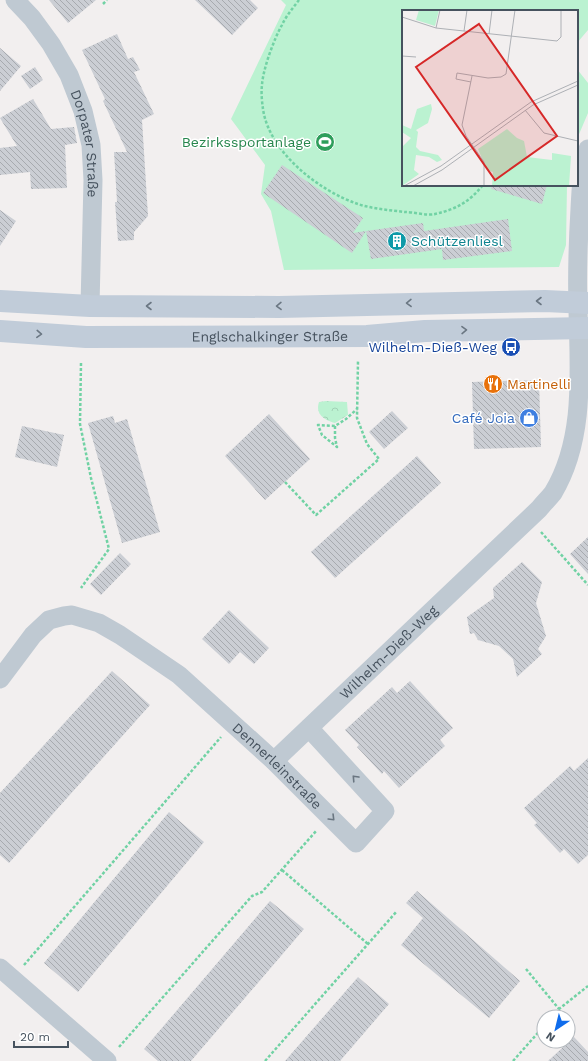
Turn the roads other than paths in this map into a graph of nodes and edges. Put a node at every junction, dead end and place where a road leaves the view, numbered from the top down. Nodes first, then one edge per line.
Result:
1 (15, 0) edge
2 (588, 149) edge
3 (0, 301) edge
4 (583, 303) edge
5 (90, 306) junction
6 (583, 328) edge
7 (0, 331) edge
8 (0, 679) edge
9 (309, 728) junction
10 (274, 761) junction
11 (6, 974) edge
12 (107, 1061) edge

1 - 5 street, Dorpater Straße
2 - 4 street, Wilhelm-Dieß-Weg
3 - 5 main road
4 -> 5 main road
4 - 6 street, Wilhelm-Dieß-Weg
7 -> 6 main road, Englschalkinger Straße
6 - 9 street, Wilhelm-Dieß-Weg
8 - 10 street, Dennerleinstraße
9 - 10 street, Wilhelm-Dieß-Weg
10 -> 9 street, Dennerleinstraße
11 - 12 street

